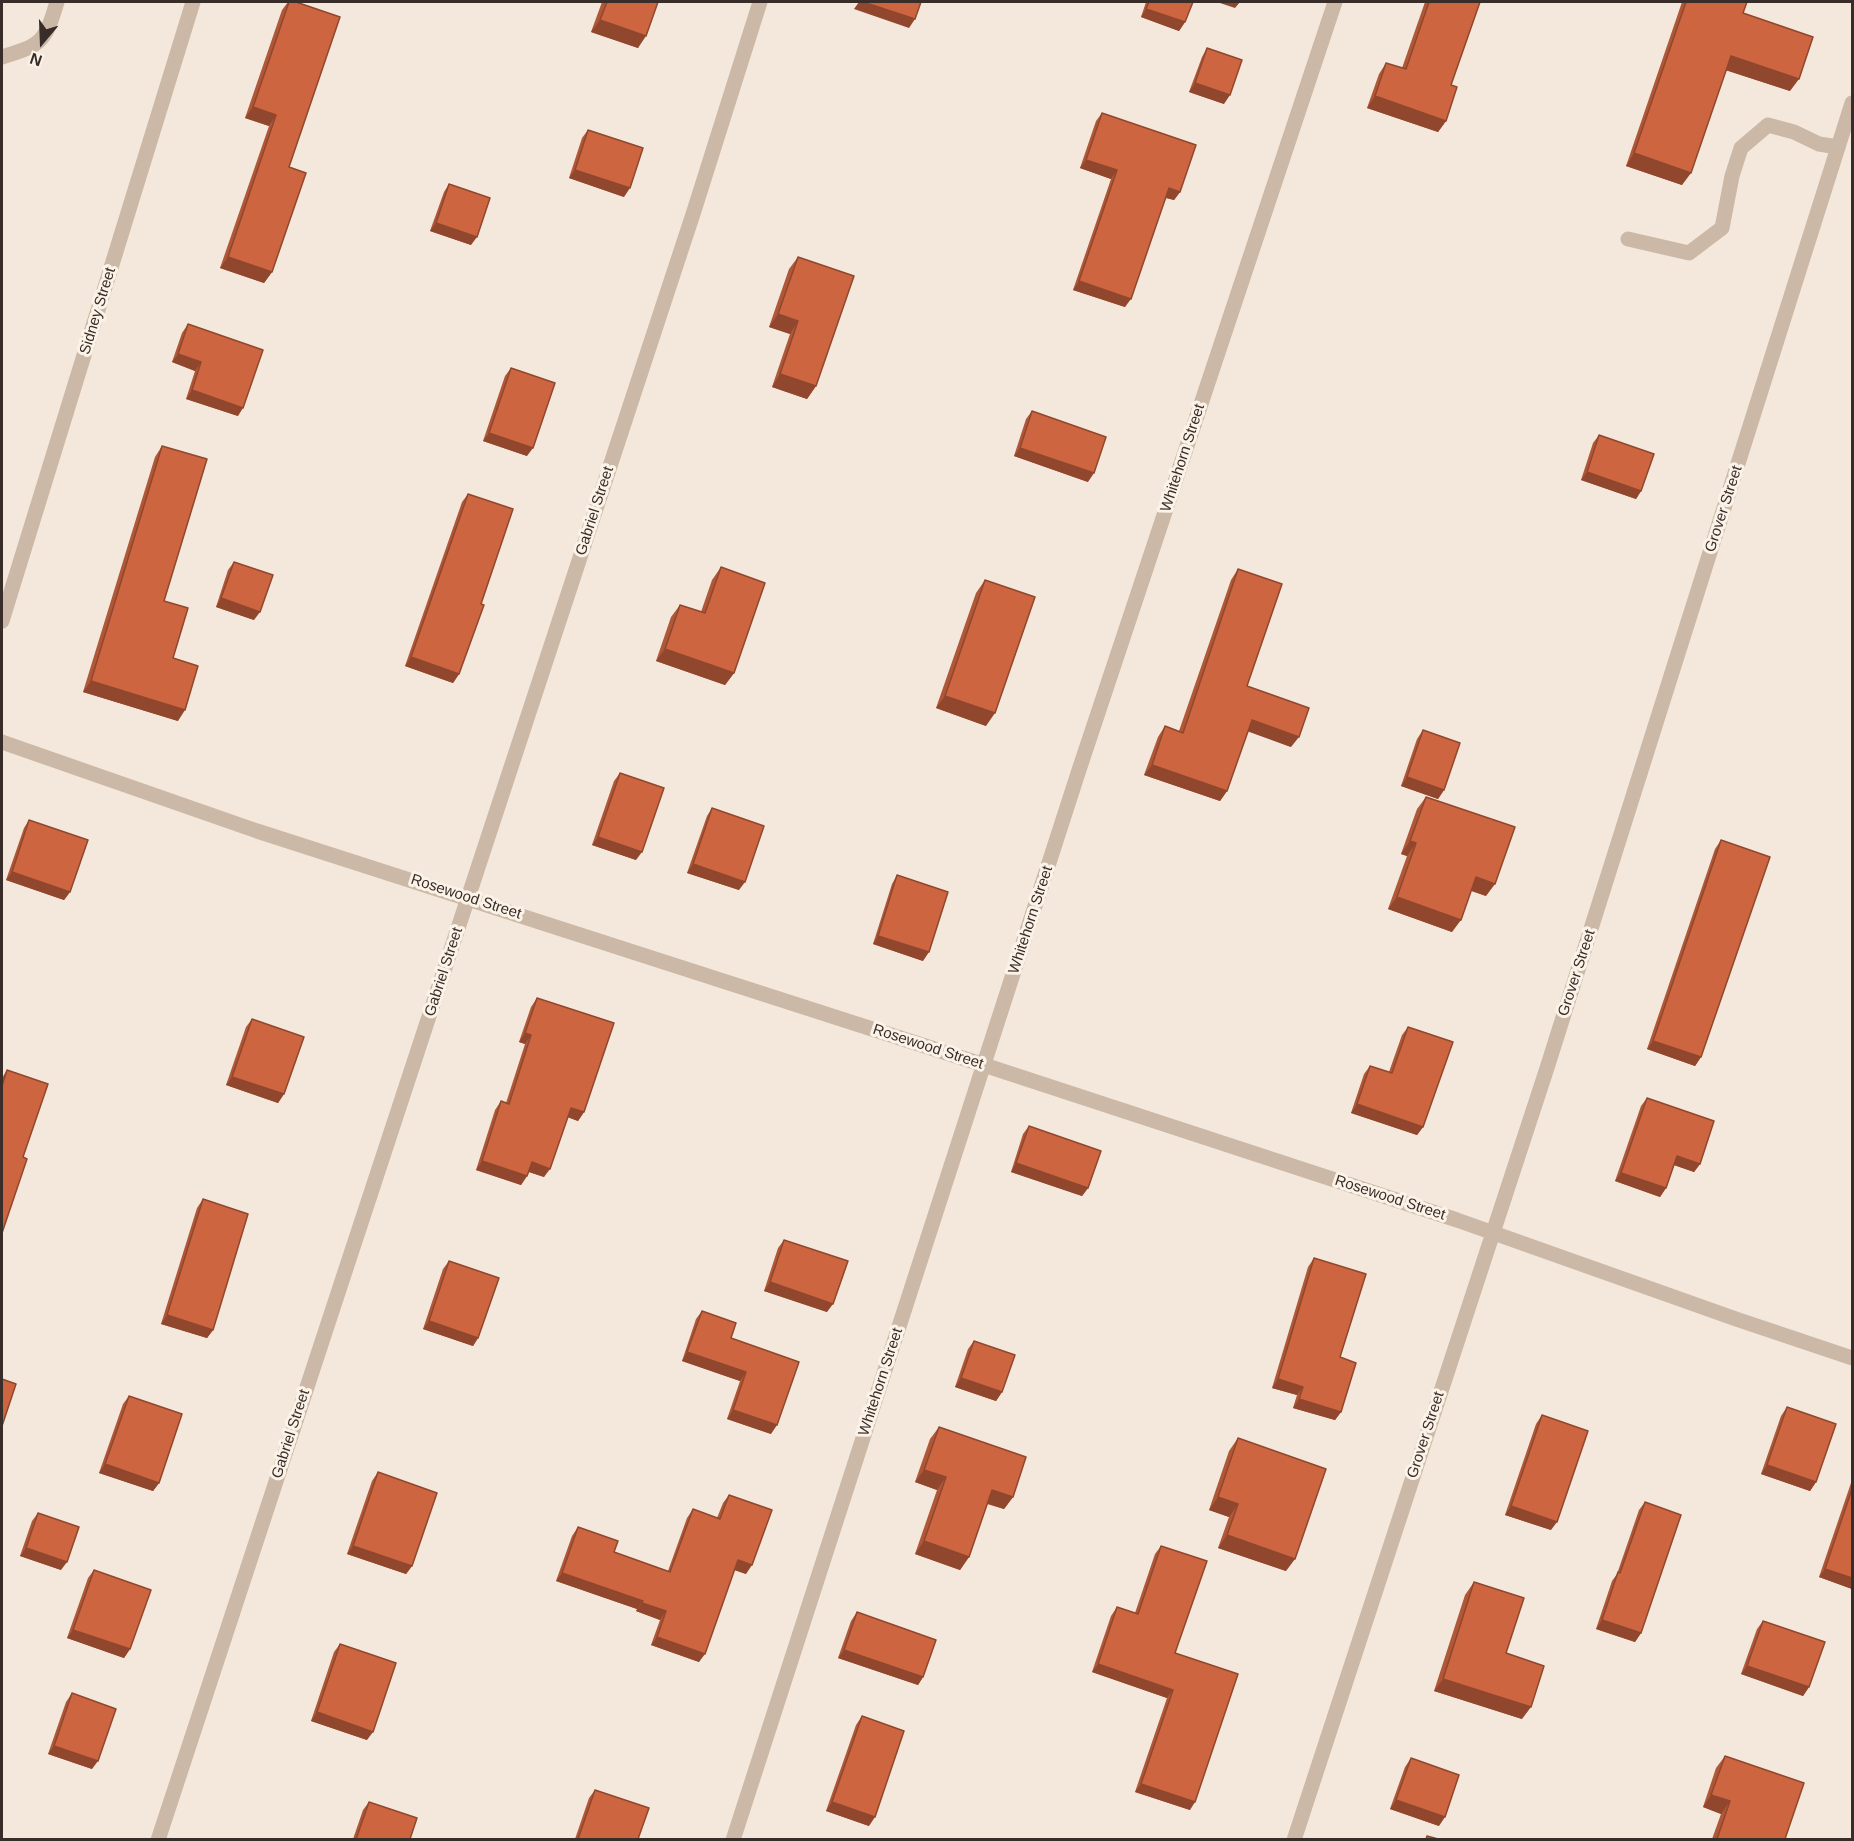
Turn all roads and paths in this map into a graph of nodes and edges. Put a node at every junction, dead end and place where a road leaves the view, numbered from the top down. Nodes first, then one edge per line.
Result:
1 (57, 2) edge
2 (193, 2) edge
3 (760, 2) edge
4 (1335, 2) edge
5 (2, 57) edge
6 (1852, 103) edge
7 (1838, 147) junction
8 (1628, 239) dead end
9 (2, 621) edge
10 (2, 742) edge
11 (468, 898) junction
12 (984, 1065) junction
13 (1492, 1233) junction
14 (1852, 1358) edge
15 (158, 1839) edge
16 (733, 1839) edge
17 (1294, 1839) edge

1 - 5 street
2 - 9 street, Sidney Street
3 - 11 street, Gabriel Street
4 - 12 street, Whitehorn Street
6 - 7 street, Grover Street
7 - 8 street
7 - 13 street, Grover Street
10 - 11 street, Rosewood Street
11 - 12 street, Rosewood Street
11 - 15 street, Gabriel Street
12 - 13 street, Rosewood Street
12 - 16 street, Whitehorn Street
13 - 14 street, Rosewood Street
13 - 17 street, Grover Street

